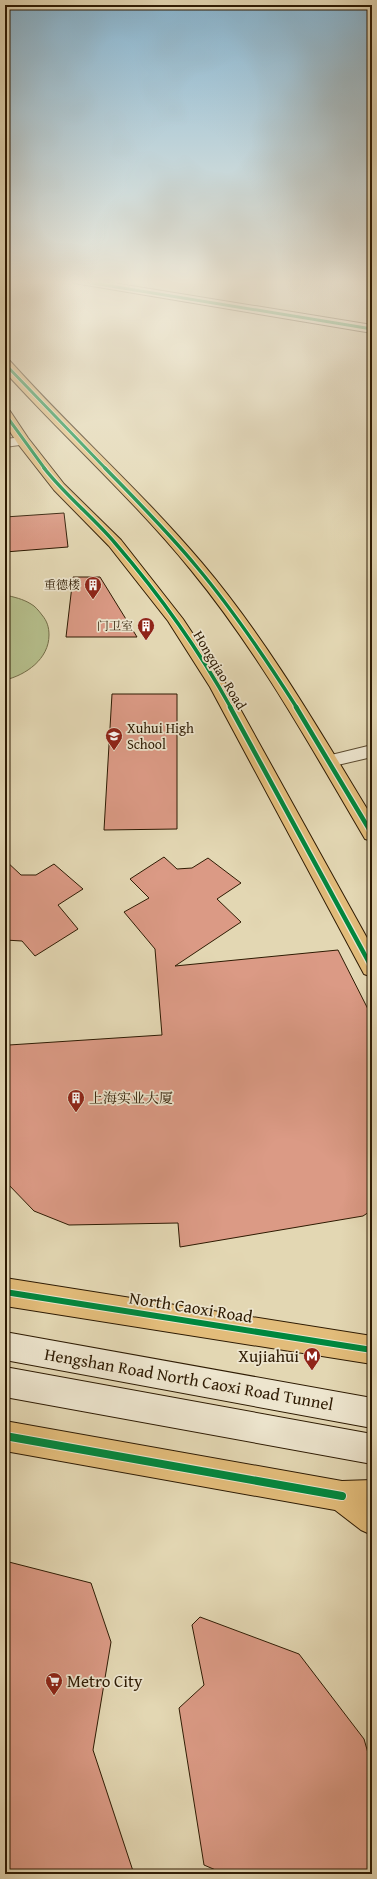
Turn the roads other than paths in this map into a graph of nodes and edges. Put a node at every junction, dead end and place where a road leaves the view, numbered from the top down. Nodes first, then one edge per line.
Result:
1 (8, 368) edge
2 (5, 414) edge
3 (23, 441) junction
4 (5, 443) edge
5 (372, 751) edge
6 (328, 761) junction
7 (372, 834) edge
8 (372, 968) edge
9 (5, 1292) edge
10 (5, 1346) edge
11 (372, 1350) edge
12 (5, 1382) edge
13 (372, 1413) edge
14 (5, 1436) edge
15 (372, 1449) edge
16 (372, 1495) edge
17 (342, 1496) junction
18 (372, 1519) edge

1 - 6 main road
2 - 3 main road, Hongqiao Road
3 - 4 street
3 - 8 main road, Hongqiao Road
5 - 6 street
6 - 7 main road
9 - 11 main road, North Caoxi Road
10 - 13 street, Hengshan Road North Caoxi Road Tunnel
12 - 15 street
14 - 17 main road
16 - 17 main road
17 - 18 main road

